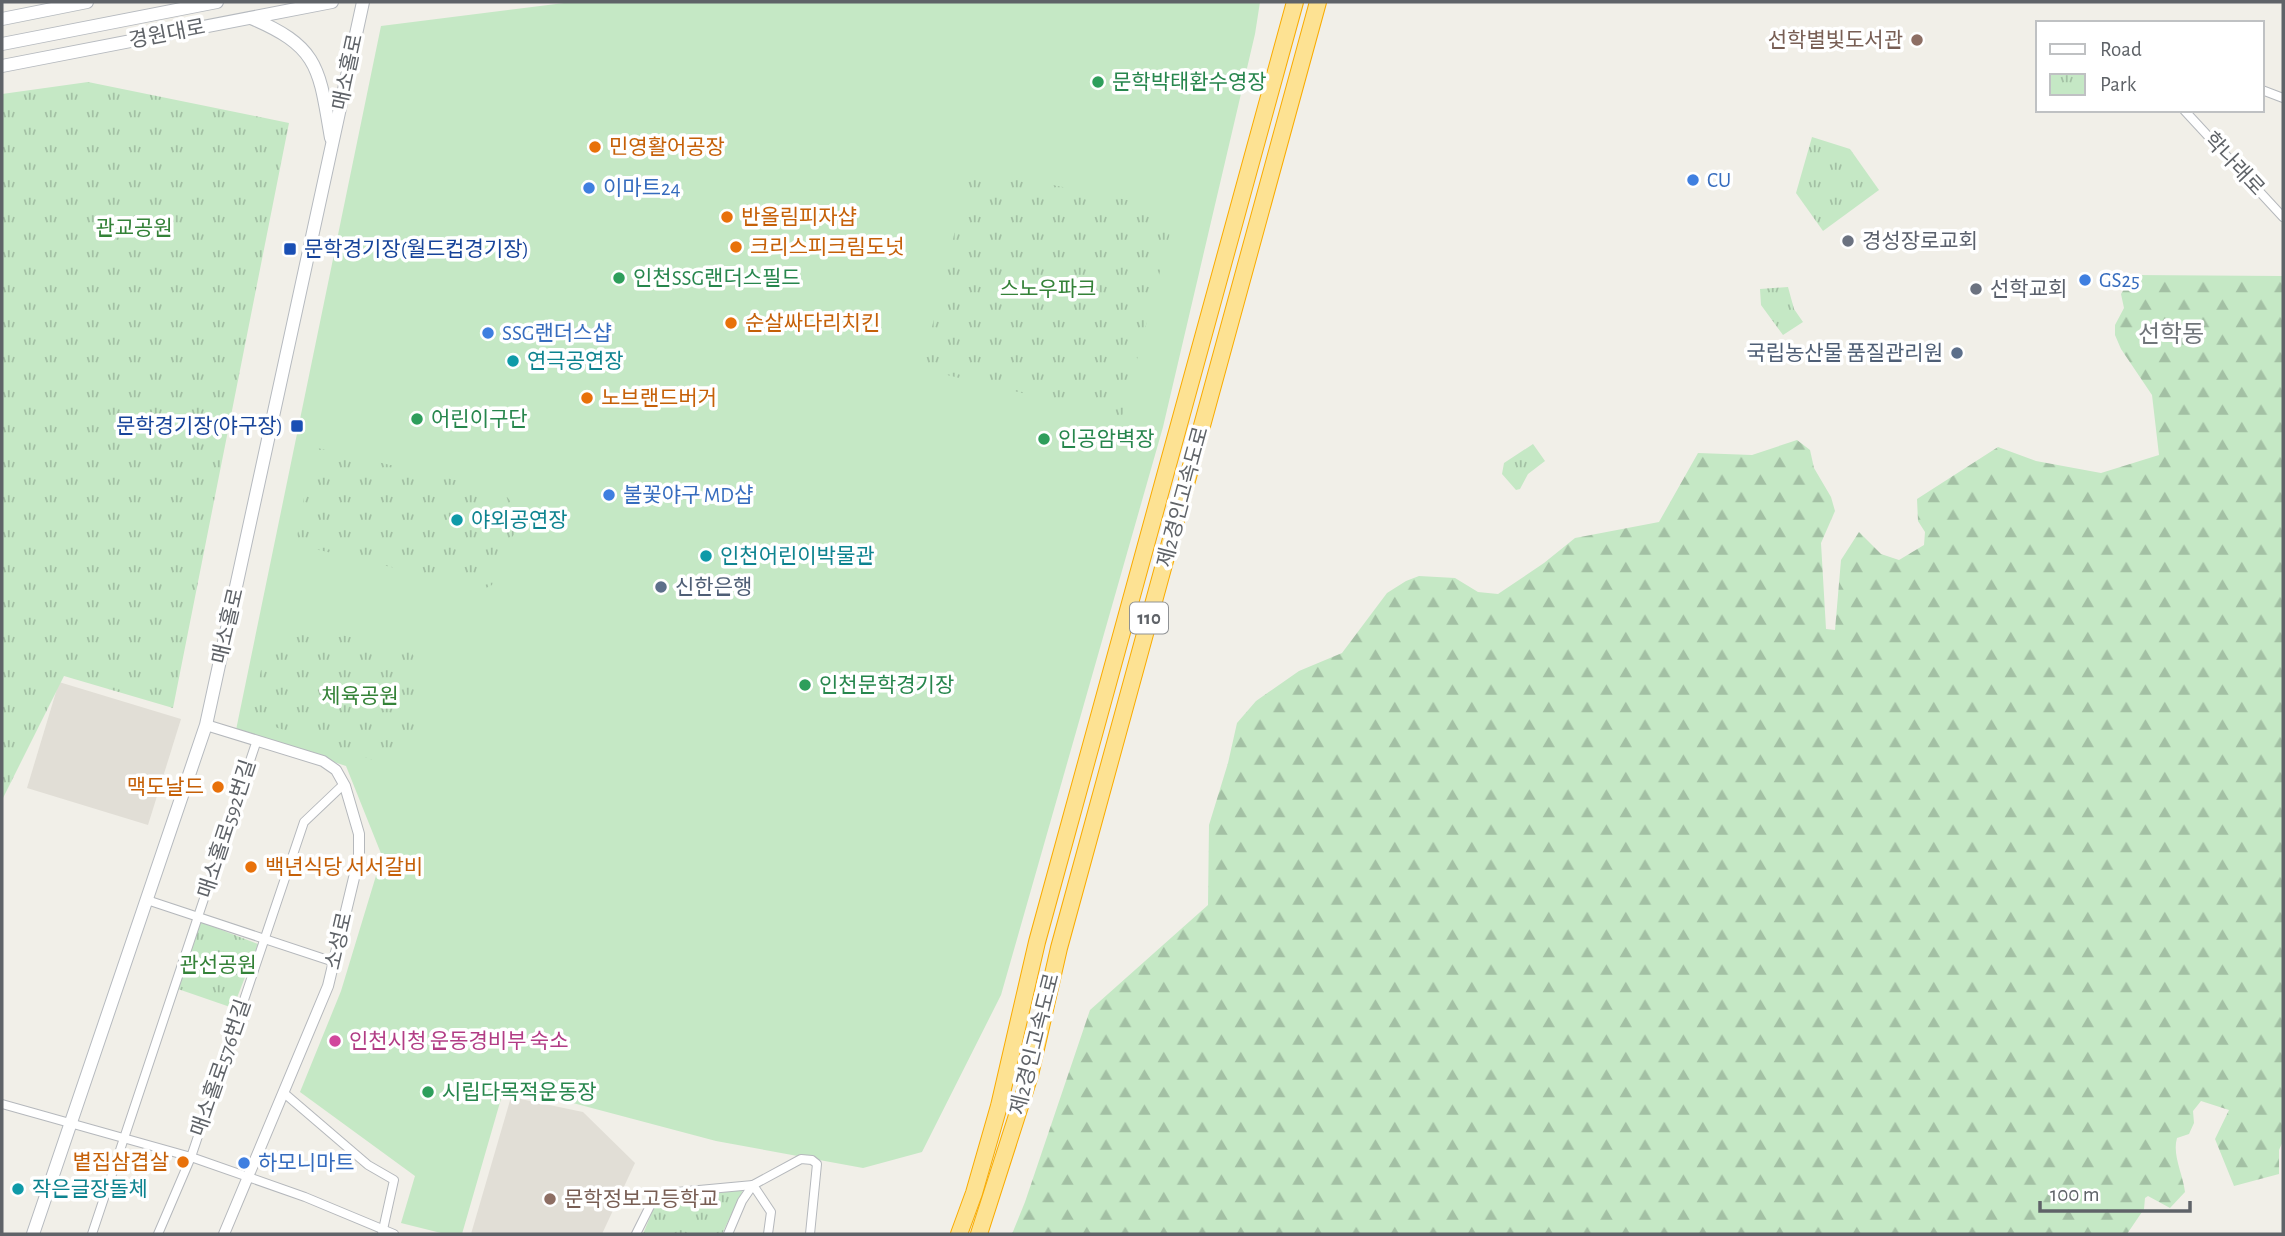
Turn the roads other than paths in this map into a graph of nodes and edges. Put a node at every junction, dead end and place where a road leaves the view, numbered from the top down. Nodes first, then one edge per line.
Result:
1 (88, 2) edge
2 (217, 2) edge
3 (332, 2) edge
4 (363, 2) edge
5 (1295, 2) edge
6 (1318, 2) edge
7 (250, 18) junction
8 (2, 19) edge
9 (2, 44) edge
10 (2, 66) edge
11 (2264, 91) edge
12 (2283, 98) edge
13 (2186, 112) edge
14 (332, 145) junction
15 (2283, 217) edge
16 (206, 725) junction
17 (257, 740) junction
18 (344, 783) junction
19 (147, 900) junction
20 (198, 917) junction
21 (264, 939) junction
22 (334, 962) junction
23 (284, 1093) junction
24 (2, 1104) edge
25 (70, 1124) junction
26 (124, 1138) junction
27 (191, 1157) junction
28 (249, 1176) junction
29 (752, 1185) junction
30 (383, 1232) edge
31 (33, 1234) edge
32 (92, 1234) edge
33 (158, 1234) edge
34 (224, 1234) edge
35 (394, 1234) edge
36 (636, 1234) edge
37 (729, 1234) edge
38 (768, 1234) edge
39 (810, 1234) edge
40 (959, 1234) edge
41 (979, 1234) edge

1 - 8 main road
2 - 9 main road, 경원대로
3 - 7 main road, 경원대로
4 - 14 main road, 매소홀로
5 - 40 highway, 제2경인고속도로 / 110
6 - 41 highway, 제2경인고속도로 / 110
7 - 10 main road, 경원대로
7 - 14 main road
11 - 12 street
13 - 15 street, 학나래로
14 - 16 main road, 매소홀로
16 - 17 street
16 - 19 main road, 매소홀로
17 - 18 street
17 - 20 street, 매소홀로592번길
18 - 21 street
18 - 22 street, 소성로
19 - 20 street, 매소홀로592번길
19 - 25 main road, 매소홀로
20 - 21 street, 매소홀로592번길
20 - 26 street
21 - 22 street, 매소홀로592번길
21 - 27 street, 매소홀로576번길
22 - 23 street, 소성로
23 - 28 street, 소성로
23 - 30 street
24 - 25 street, 매소홀로576번길
25 - 26 street, 매소홀로576번길
25 - 31 main road, 매소홀로
26 - 27 street, 매소홀로576번길
26 - 32 street
27 - 28 street, 매소홀로576번길
27 - 33 street
28 - 30 street, 매소홀로576번길
28 - 34 street, 소성로
29 - 36 street
29 - 37 street
29 - 38 street
29 - 39 street
30 - 35 street, 매소홀로576번길

